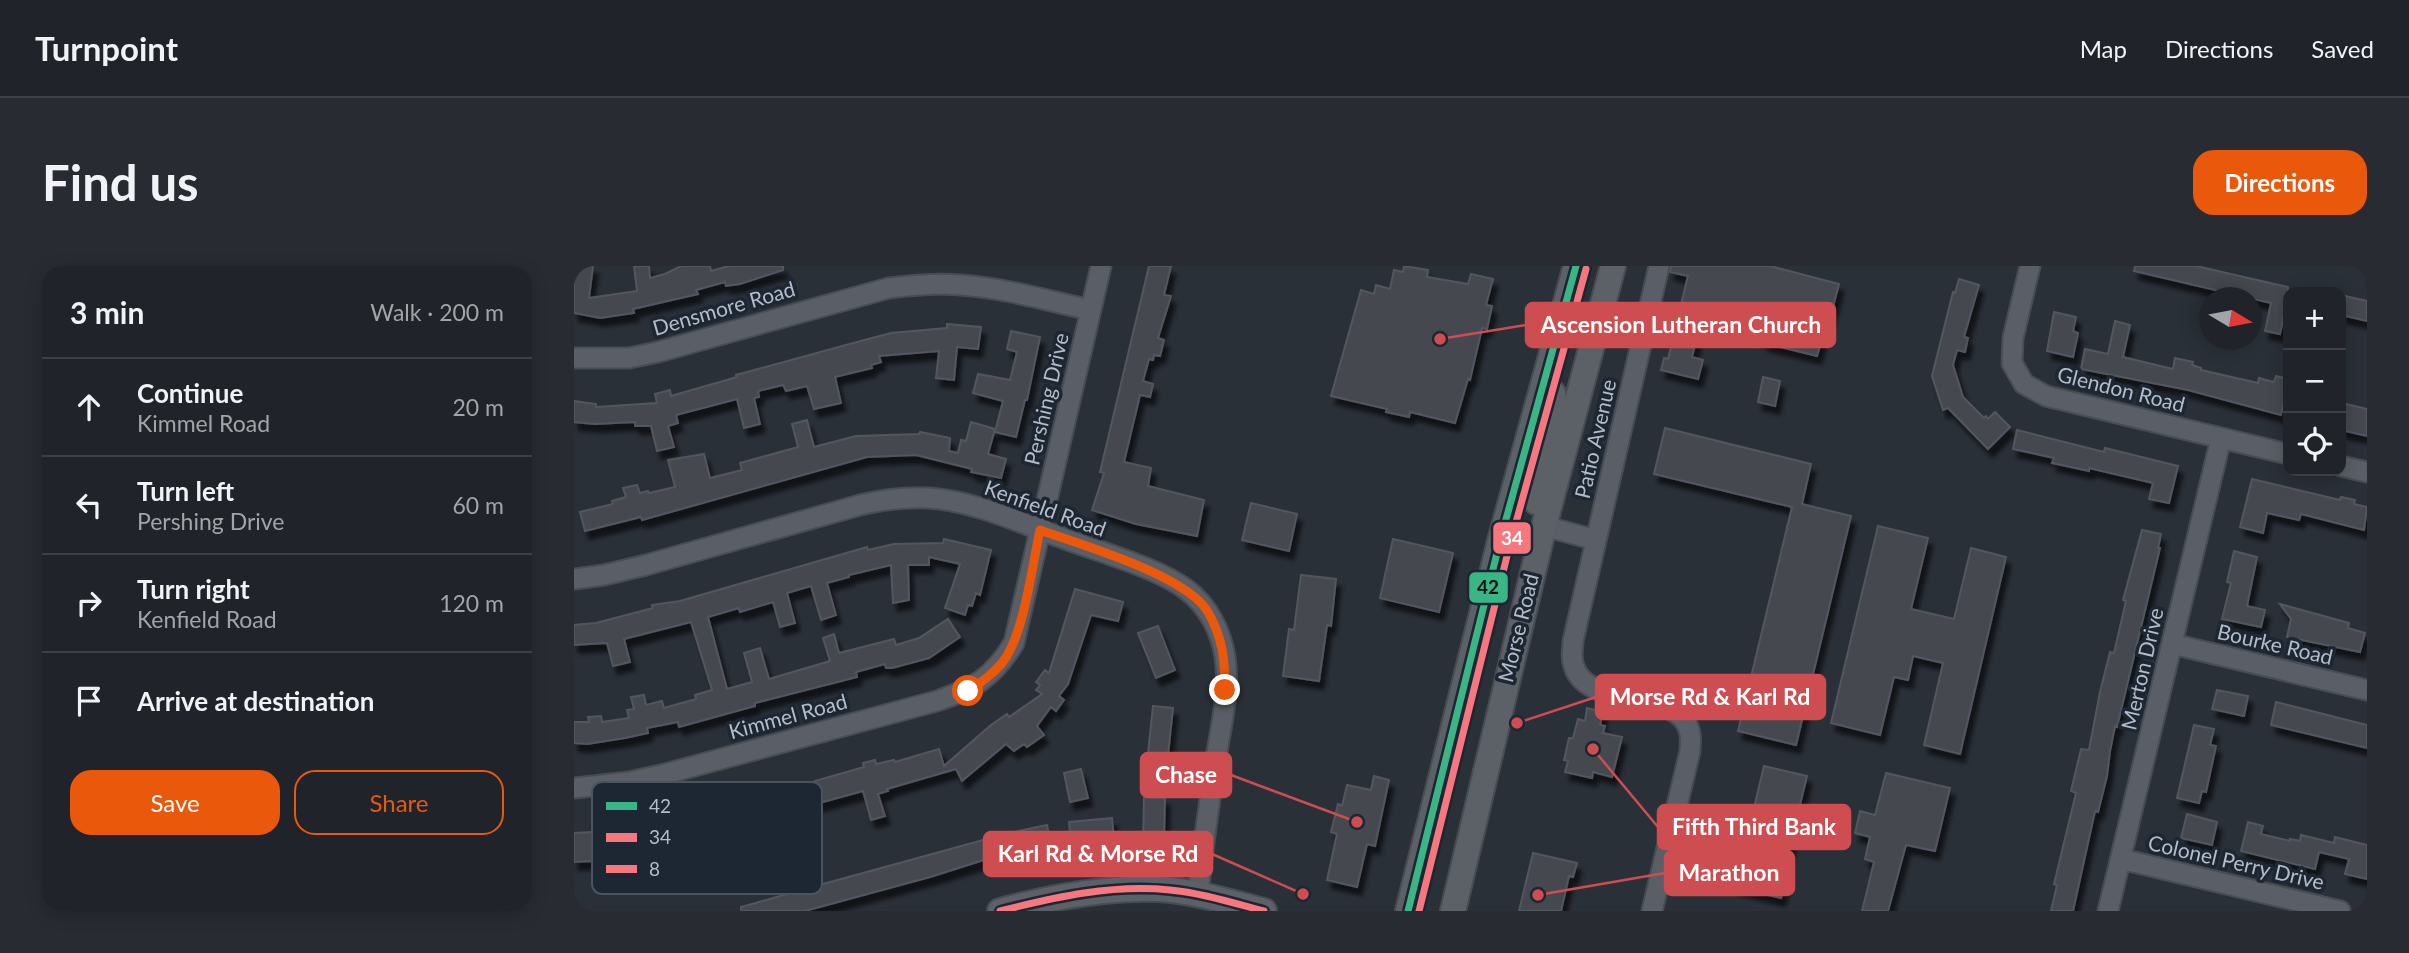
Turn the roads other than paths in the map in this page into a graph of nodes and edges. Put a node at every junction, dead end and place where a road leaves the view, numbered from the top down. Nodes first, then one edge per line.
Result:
1 (1101, 266) edge
2 (1576, 266) edge
3 (1613, 266) edge
4 (1659, 266) edge
5 (2030, 266) edge
6 (1091, 310) junction
7 (574, 358) edge
8 (1548, 366) junction
9 (2221, 438) junction
10 (2283, 453) edge
11 (2346, 467) edge
12 (2367, 472) edge
13 (1545, 526) junction
14 (1040, 530) junction
15 (1596, 540) junction
16 (574, 579) edge
17 (2172, 645) junction
18 (1003, 662) joint
19 (2367, 690) edge
20 (629, 782) edge
21 (592, 786) edge
22 (574, 788) edge
23 (2121, 859) junction
24 (1198, 894) junction
25 (1037, 906) edge
26 (1000, 911) edge
27 (1264, 911) edge
28 (1408, 911) edge
29 (1453, 911) edge
30 (1653, 911) edge
31 (2108, 911) edge
32 (2340, 911) edge

1 - 6 street, Pershing Drive
2 - 8 main road, Morse Road
3 - 13 main road, Morse Road
4 - 15 street, Patio Avenue
5 - 9 street, Glendon Road
6 - 7 street, Densmore Road
6 - 14 street, Pershing Drive
8 - 13 main road
8 - 28 main road, Morse Road
9 - 10 street, Glendon Road
9 - 17 street, Merton Drive
11 - 12 street
13 - 15 street
13 - 29 main road, Morse Road
14 - 16 street, Kenfield Road
14 - 18 street, Pershing Drive
14 - 24 street, Kenfield Road
15 - 30 street, Patio Avenue
17 - 19 street, Bourke Road
17 - 23 street, Merton Drive
18 - 20 street, Kimmel Road
21 - 22 street, Kimmel Road
23 - 31 street, Merton Drive
23 - 32 street, Colonel Perry Drive
24 - 25 main road
24 - 27 main road
25 - 26 main road

